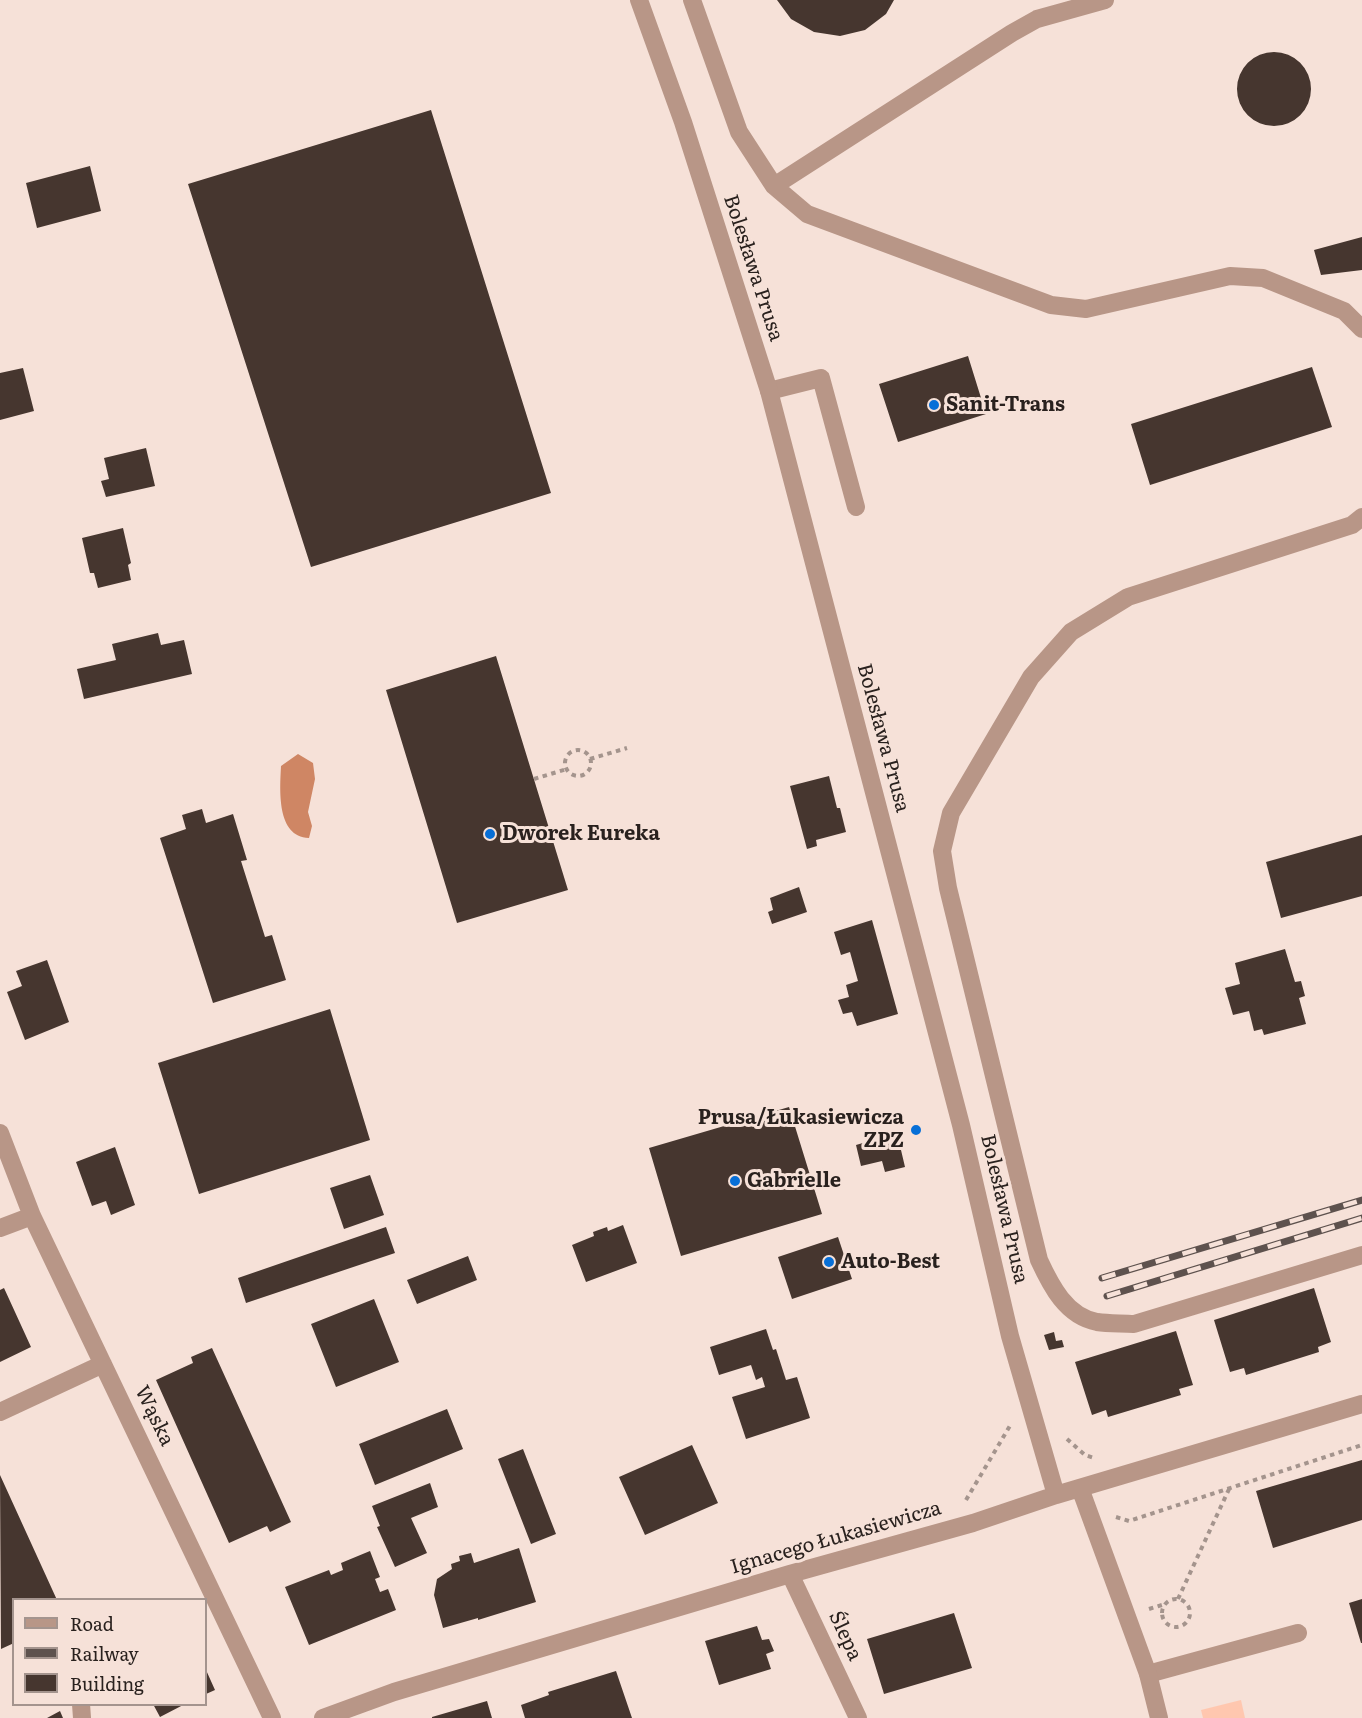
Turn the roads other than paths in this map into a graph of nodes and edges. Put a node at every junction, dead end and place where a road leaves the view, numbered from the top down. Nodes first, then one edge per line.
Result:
1 (639, 0) edge
2 (692, 0) edge
3 (1105, 0) edge
4 (774, 186) junction
5 (1362, 329) edge
6 (769, 390) junction
7 (856, 507) dead end
8 (1362, 517) edge
9 (0, 1132) edge
10 (32, 1216) junction
11 (0, 1228) edge
12 (1362, 1255) edge
13 (102, 1364) junction
14 (1362, 1404) edge
15 (0, 1412) edge
16 (1080, 1488) junction
17 (1056, 1495) junction
18 (790, 1574) junction
19 (1298, 1634) dead end
20 (1148, 1674) junction
21 (272, 1718) edge
22 (323, 1718) edge
23 (858, 1718) edge
24 (1159, 1718) edge

1 - 6 street, Bolesława Prusa
2 - 4 street
3 - 4 street
4 - 5 street
6 - 7 street
6 - 17 street, Bolesława Prusa
8 - 12 street
9 - 10 street, Wąska
10 - 11 street
10 - 13 street, Wąska
13 - 15 street
13 - 21 street, Wąska
14 - 16 street, Ignacego Łukasiewicza
16 - 17 street, Ignacego Łukasiewicza
16 - 20 street
17 - 18 street, Ignacego Łukasiewicza
18 - 22 street, Ignacego Łukasiewicza
18 - 23 street, Ślepa
19 - 20 street
20 - 24 street

